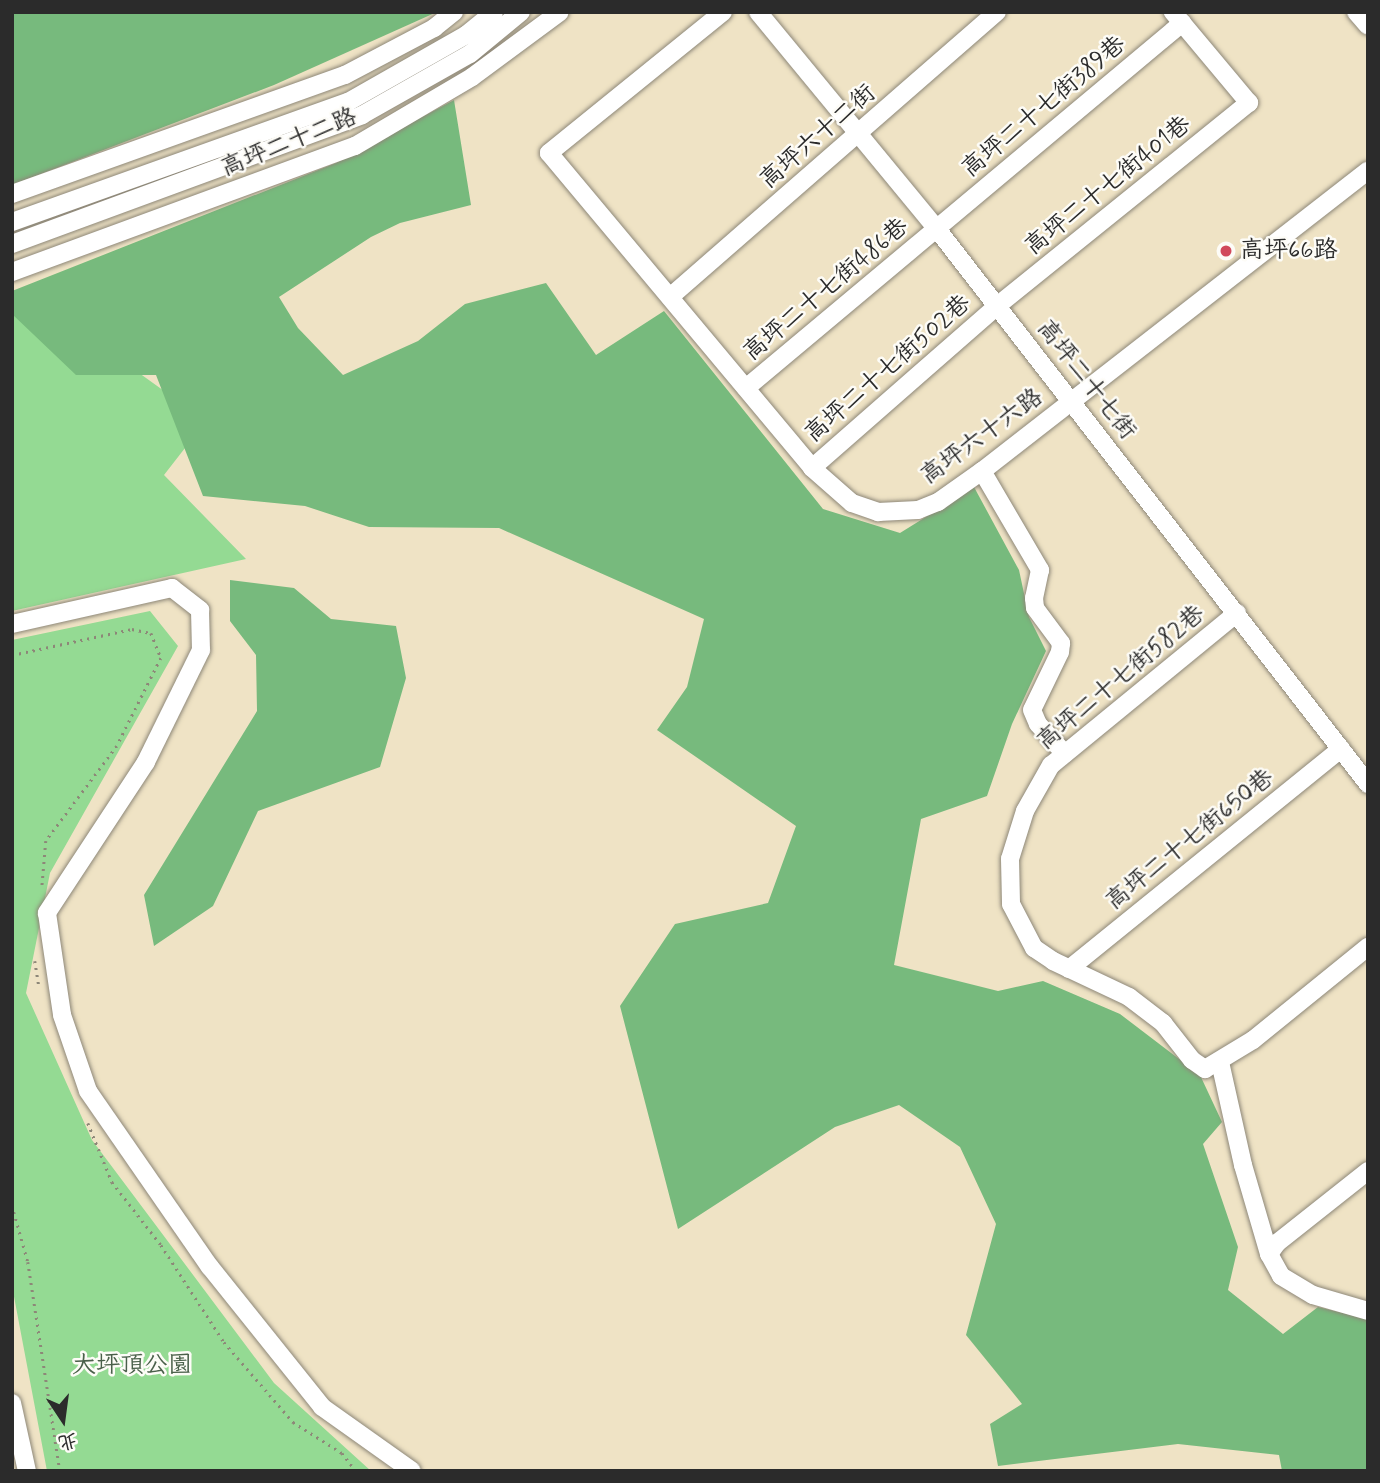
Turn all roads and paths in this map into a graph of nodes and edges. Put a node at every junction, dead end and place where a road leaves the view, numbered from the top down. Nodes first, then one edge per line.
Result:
1 (454, 12) edge
2 (494, 12) edge
3 (521, 12) edge
4 (560, 12) edge
5 (723, 12) edge
6 (758, 12) edge
7 (997, 12) edge
8 (1356, 12) edge
9 (1178, 18) edge
10 (1368, 26) edge
11 (859, 134) junction
12 (1368, 170) edge
13 (12, 194) edge
14 (12, 222) edge
15 (937, 229) junction
16 (12, 244) edge
17 (12, 272) edge
18 (670, 297) junction
19 (997, 306) junction
20 (746, 388) junction
21 (1072, 401) junction
22 (812, 468) junction
23 (982, 471) junction
24 (1237, 613) junction
25 (12, 624) edge
26 (12, 655) edge
27 (1341, 749) junction
28 (1065, 754) junction
29 (1368, 785) edge
30 (41, 892) dead end
31 (1368, 947) edge
32 (36, 956) dead end
33 (1069, 969) junction
34 (41, 995) dead end
35 (1220, 1062) junction
36 (88, 1122) dead end
37 (1368, 1171) edge
38 (12, 1205) edge
39 (1269, 1254) junction
40 (1368, 1311) edge
41 (12, 1403) edge
42 (27, 1471) edge
43 (60, 1471) edge
44 (356, 1471) edge
45 (412, 1471) edge

1 - 13 street, 高坪二十二路
2 - 14 street, 高坪二十二路
3 - 16 street, 高坪二十二路
4 - 17 street, 高坪二十二路
5 - 18 street, 高坪六十六路
6 - 11 street, 高坪二十七街
7 - 11 street, 高坪六十二街
8 - 10 street
9 - 15 street, 高坪二十七街389巷
9 - 19 street, 高坪二十七街401巷
11 - 15 street, 高坪二十七街
11 - 18 street, 高坪六十二街
12 - 21 street, 高坪六十六路
15 - 19 street, 高坪二十七街
15 - 20 street, 高坪二十七街486巷
18 - 20 street, 高坪六十六路
19 - 21 street, 高坪二十七街
19 - 22 street, 高坪二十七街502巷
20 - 22 street, 高坪六十六路
21 - 23 street, 高坪六十六路
21 - 24 street, 高坪二十七街
22 - 23 street, 高坪六十六路
23 - 28 street
24 - 27 street, 高坪二十七街
24 - 28 street, 高坪二十七街582巷
25 - 45 street
26 - 30 path
27 - 29 street, 高坪二十七街
27 - 33 street, 高坪二十七街650巷
28 - 33 street, 高坪二十七街582巷
31 - 35 street
32 - 34 path
33 - 35 street
35 - 39 street
36 - 44 path
37 - 39 street
38 - 43 path
39 - 40 street
41 - 42 street

